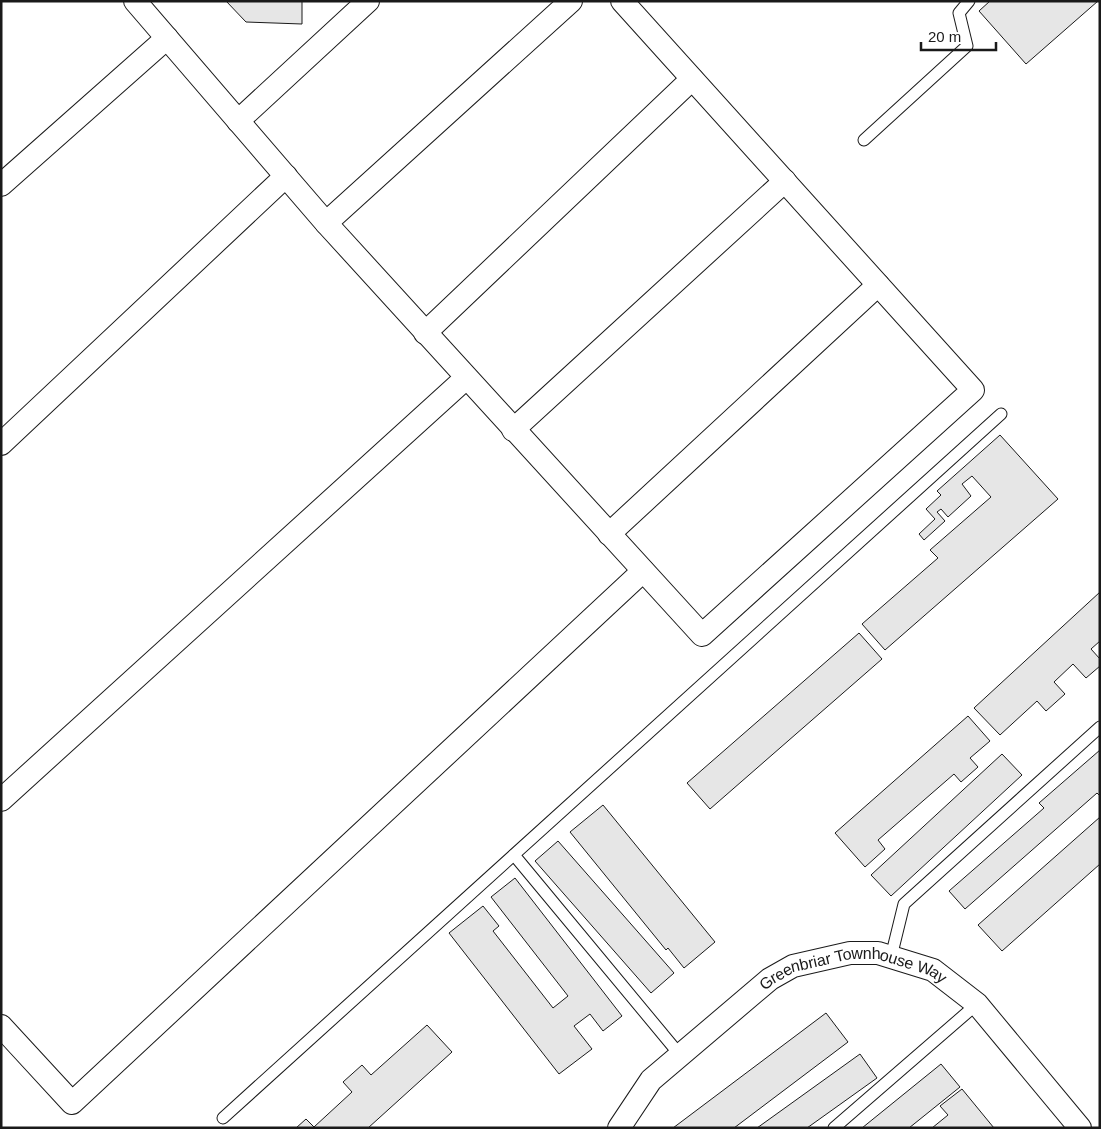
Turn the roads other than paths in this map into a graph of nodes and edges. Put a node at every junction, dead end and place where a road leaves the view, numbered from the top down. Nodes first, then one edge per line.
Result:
1 (135, 1) edge
2 (572, 1) edge
3 (622, 1) edge
4 (968, 1) edge
5 (359, 4) edge
6 (167, 38) junction
7 (692, 79) junction
8 (238, 120) junction
9 (864, 140) dead end
10 (286, 176) junction
11 (785, 181) junction
12 (1, 185) edge
13 (326, 223) junction
14 (878, 286) junction
15 (425, 333) junction
16 (466, 378) junction
17 (1001, 414) dead end
18 (514, 430) junction
19 (1, 444) edge
20 (609, 534) junction
21 (642, 571) junction
22 (1100, 727) edge
23 (1, 800) edge
24 (514, 855) junction
25 (890, 957) junction
26 (977, 1004) junction
27 (1, 1026) edge
28 (680, 1055) junction
29 (223, 1118) dead end
30 (619, 1128) edge
31 (834, 1128) edge
32 (1080, 1128) edge

1 - 6 street
2 - 13 street
3 - 7 street
4 - 9 lane
5 - 8 street
6 - 8 street
6 - 12 street
7 - 11 street
7 - 15 street
8 - 10 street
10 - 13 street
10 - 19 street
11 - 14 street
11 - 18 street
13 - 15 street
14 - 20 street
14 - 21 street
15 - 16 street
16 - 18 street
16 - 23 street
17 - 24 lane
18 - 20 street
20 - 21 street
21 - 27 street
22 - 25 lane
24 - 28 lane
24 - 29 lane
25 - 26 street, Greenbriar Townhouse Way
25 - 28 street, Greenbriar Townhouse Way
26 - 31 lane
26 - 32 street, Greenbriar Townhouse Way
28 - 30 street, Greenbriar Townhouse Way

